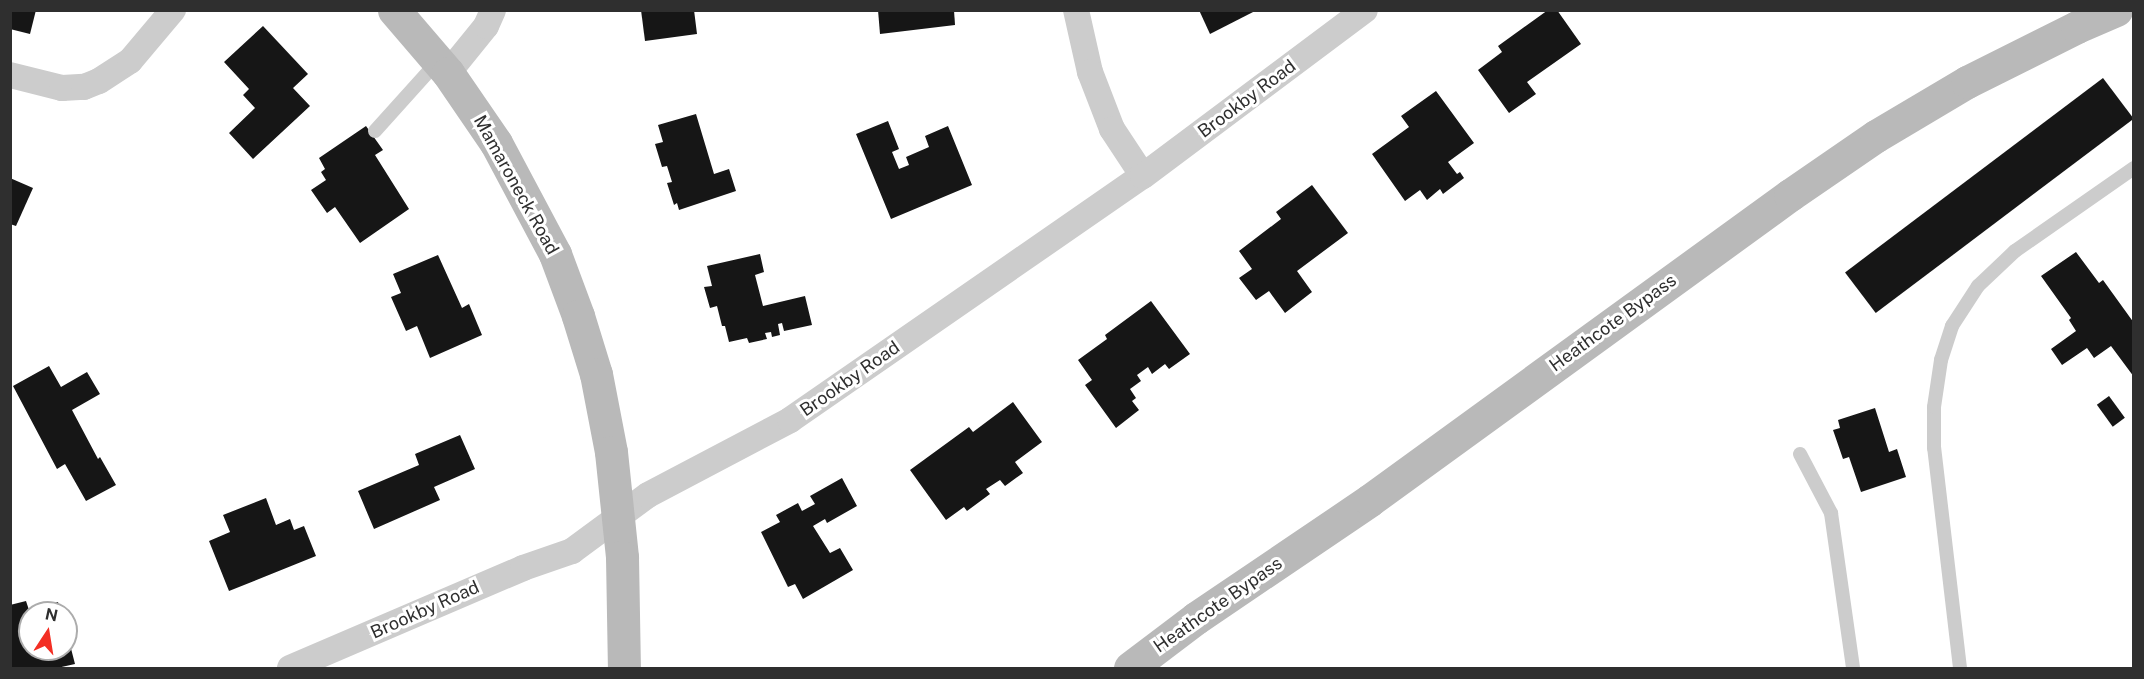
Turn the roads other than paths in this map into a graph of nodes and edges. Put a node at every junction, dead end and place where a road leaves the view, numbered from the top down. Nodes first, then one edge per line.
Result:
1 (173, 10) edge
2 (394, 10) edge
3 (493, 10) edge
4 (1076, 10) edge
5 (1365, 10) edge
6 (2116, 10) edge
7 (443, 67) junction
8 (10, 75) edge
9 (375, 131) dead end
10 (2133, 168) edge
11 (1143, 176) junction
12 (1800, 454) dead end
13 (618, 517) junction
14 (290, 669) edge
15 (624, 669) edge
16 (1130, 669) edge
17 (1853, 669) edge
18 (1960, 669) edge

1 - 8 street
2 - 7 main road, Mamaroneck Road
3 - 7 street
4 - 11 street
5 - 11 street, Brookby Road
6 - 16 main road, Heathcote Bypass
7 - 9 lane
7 - 13 main road, Mamaroneck Road
10 - 18 lane
11 - 13 street, Brookby Road
12 - 17 lane
13 - 14 street, Brookby Road
13 - 15 main road, Mamaroneck Road

